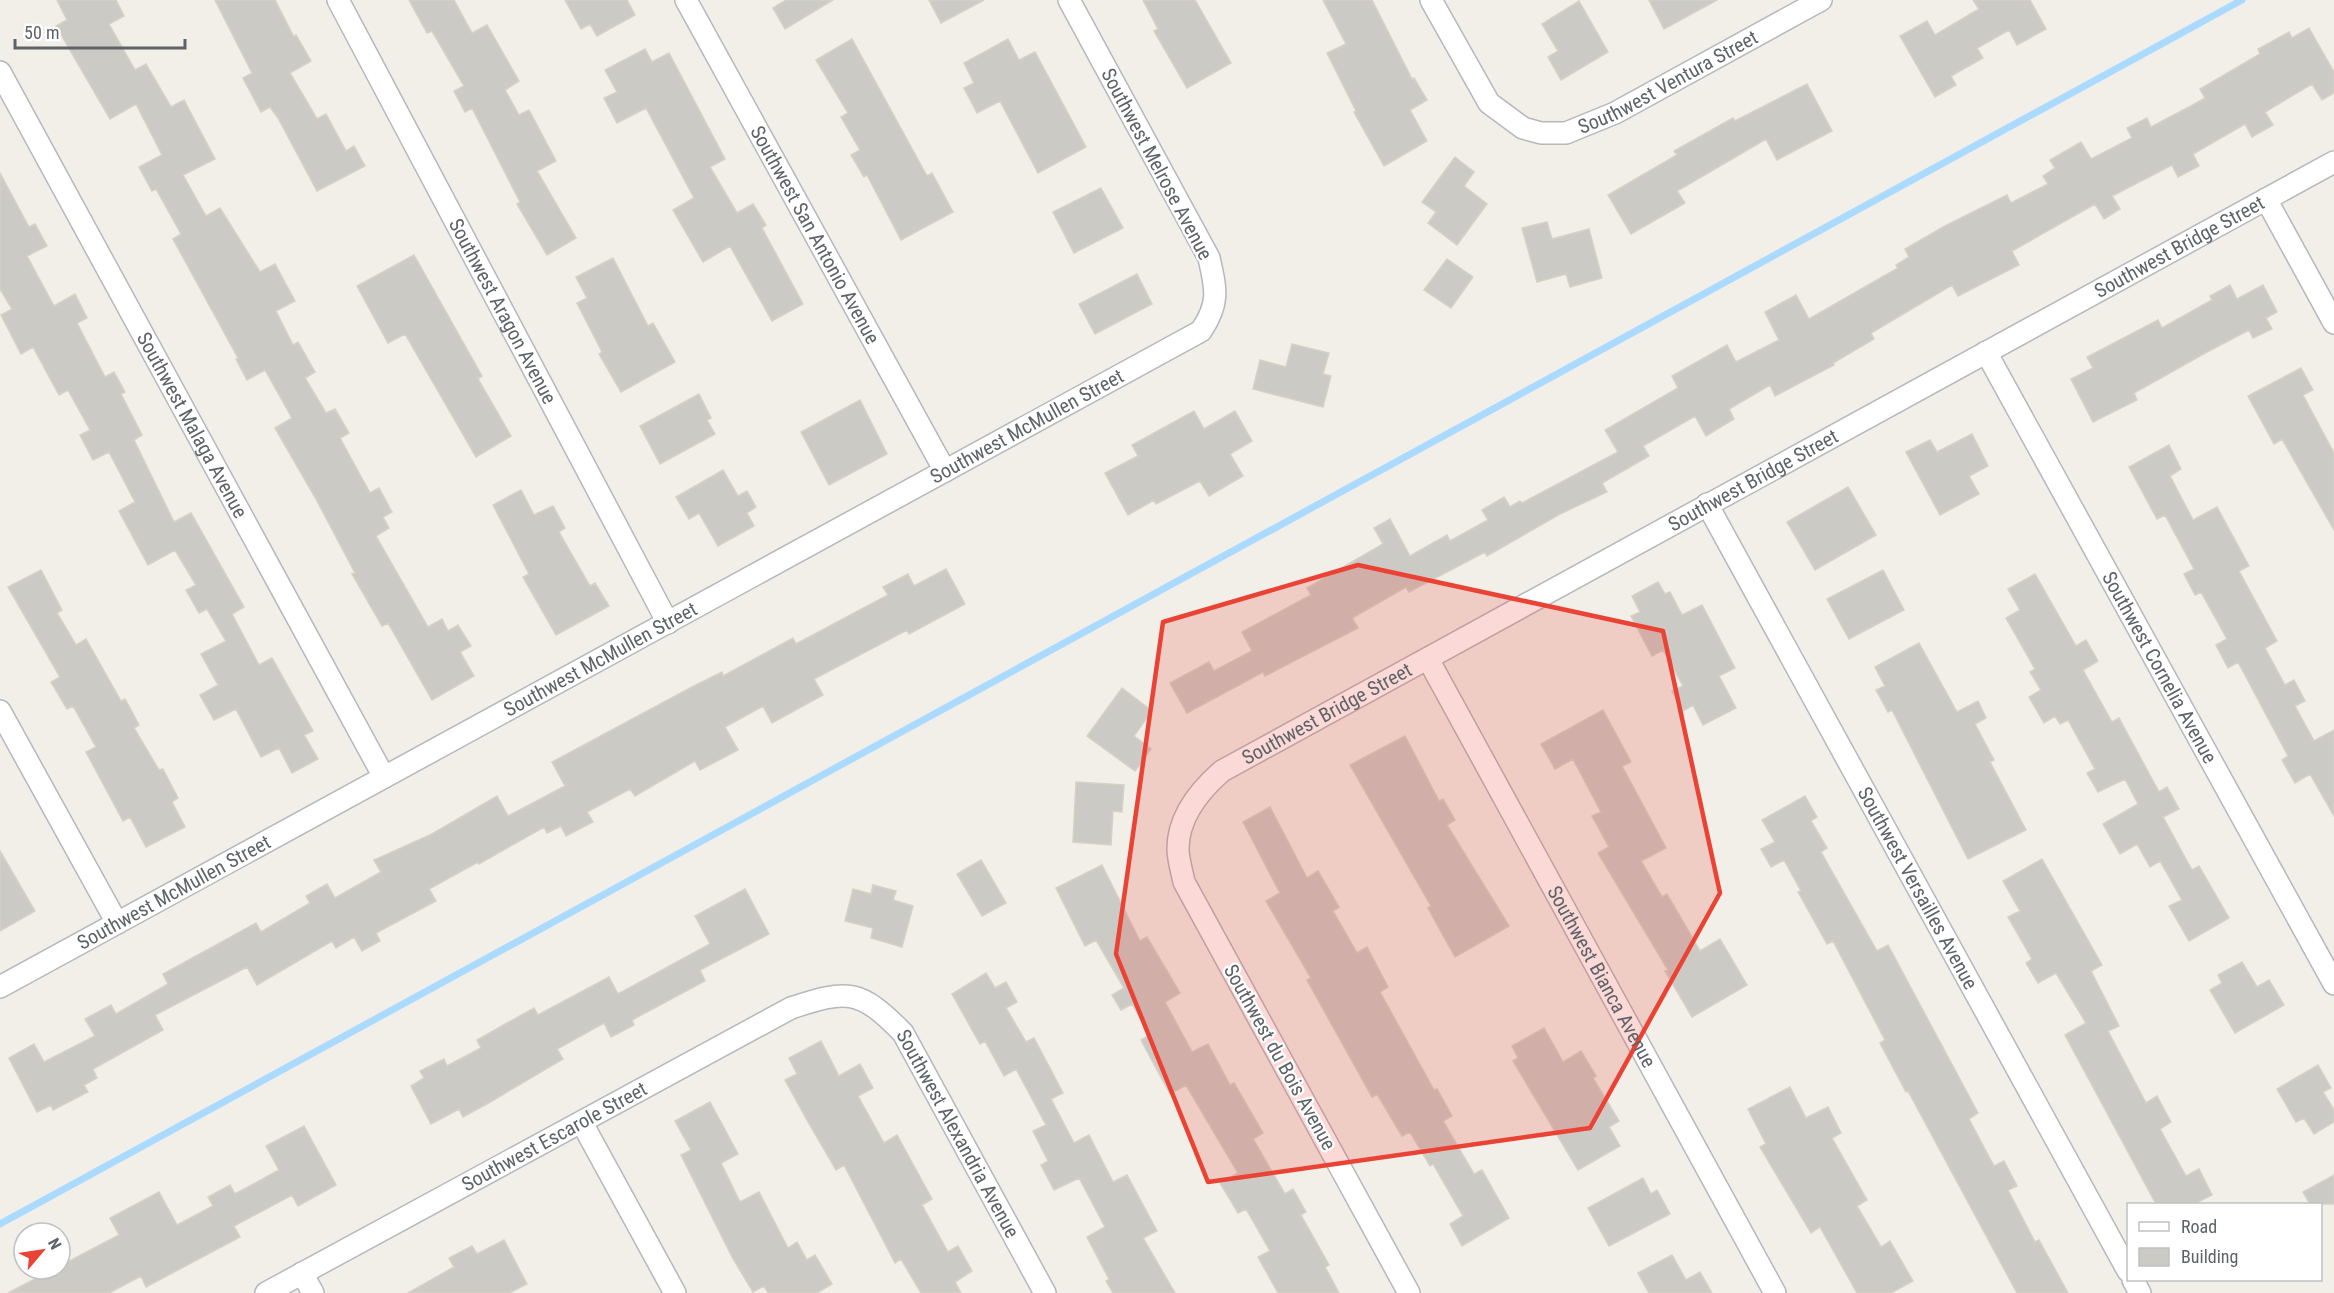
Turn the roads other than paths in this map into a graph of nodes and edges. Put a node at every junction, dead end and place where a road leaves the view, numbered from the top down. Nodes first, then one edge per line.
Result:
1 (338, 0) edge
2 (686, 0) edge
3 (1069, 0) edge
4 (1431, 0) edge
5 (1808, 3) edge
6 (0, 72) edge
7 (2334, 162) edge
8 (2266, 199) junction
9 (2334, 323) edge
10 (1201, 331) joint
11 (1986, 352) junction
12 (945, 471) junction
13 (1707, 504) junction
14 (668, 623) junction
15 (1428, 659) junction
16 (0, 711) edge
17 (384, 777) junction
18 (1186, 815) joint
19 (117, 923) junction
20 (2334, 984) edge
21 (0, 987) edge
22 (849, 995) joint
23 (582, 1123) junction
24 (2127, 1269) edge
25 (302, 1273) junction
26 (266, 1293) edge
27 (313, 1293) edge
28 (675, 1293) edge
29 (1045, 1293) edge
30 (1409, 1293) edge
31 (1775, 1293) edge

1 - 14 street, Southwest Aragon Avenue
2 - 12 street, Southwest San Antonio Avenue
3 - 10 street, Southwest Melrose Avenue
4 - 5 street, Southwest Ventura Street
6 - 17 street, Southwest Malaga Avenue
7 - 8 street, Southwest Bridge Street
8 - 9 street
8 - 11 street, Southwest Bridge Street
10 - 12 street, Southwest McMullen Street
11 - 13 street, Southwest Bridge Street
11 - 20 street, Southwest Cornelia Avenue
12 - 14 street, Southwest McMullen Street
13 - 15 street, Southwest Bridge Street
13 - 24 street, Southwest Versailles Avenue
14 - 17 street, Southwest McMullen Street
15 - 18 street, Southwest Bridge Street
15 - 31 street, Southwest Bianca Avenue
16 - 19 street
17 - 19 street, Southwest McMullen Street
18 - 30 street, Southwest du Bois Avenue
19 - 21 street, Southwest McMullen Street
22 - 23 street, Southwest Escarole Street
22 - 29 street, Southwest Alexandria Avenue
23 - 25 street, Southwest Escarole Street
23 - 28 street
25 - 26 street, Southwest Escarole Street
25 - 27 street

